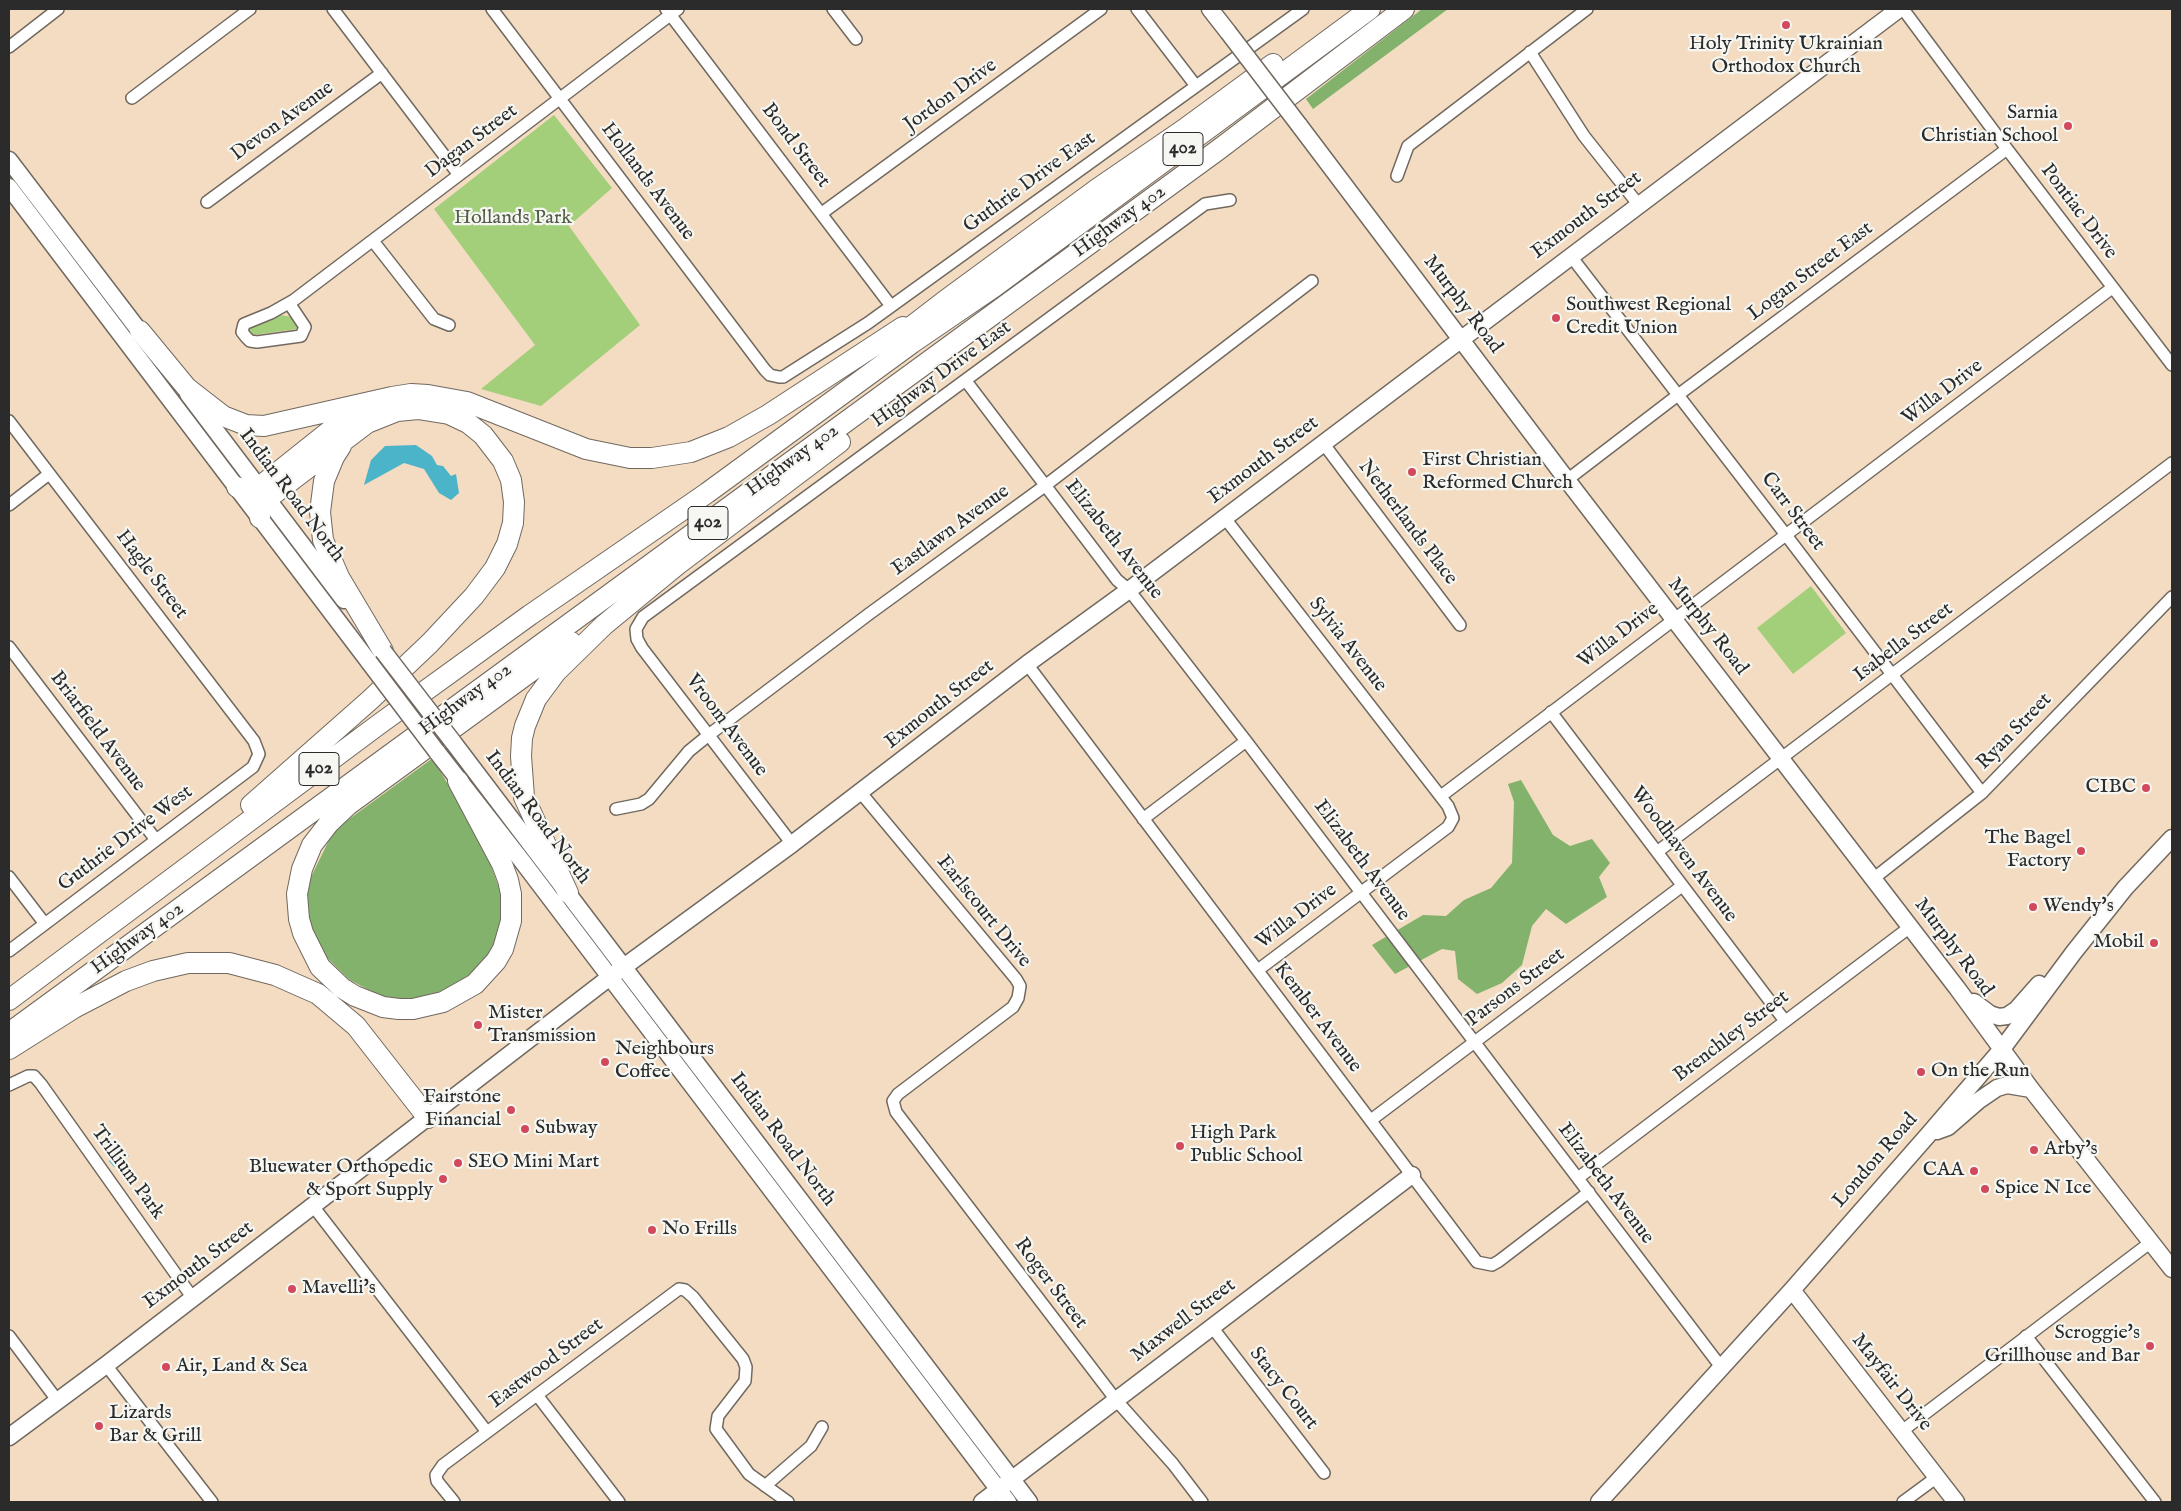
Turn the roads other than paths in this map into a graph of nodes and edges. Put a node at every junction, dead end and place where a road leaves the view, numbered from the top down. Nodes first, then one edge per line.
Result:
1 (58, 9) edge
2 (250, 9) edge
3 (333, 9) edge
4 (492, 9) edge
5 (833, 9) edge
6 (1101, 9) edge
7 (1138, 9) edge
8 (1210, 9) edge
9 (1303, 9) edge
10 (1349, 9) edge
11 (1370, 9) edge
12 (1404, 9) edge
13 (1587, 9) edge
14 (1899, 9) edge
15 (1903, 9) edge
16 (672, 11) edge
17 (856, 39) dead end
18 (9, 46) edge
19 (1530, 52) junction
20 (382, 73) junction
21 (1196, 86) junction
22 (132, 98) dead end
23 (560, 99) junction
24 (2007, 149) junction
25 (1218, 150) junction
26 (9, 160) edge
27 (459, 175) junction
28 (1397, 176) dead end
29 (9, 187) edge
30 (1230, 200) dead end
31 (208, 202) dead end
32 (1638, 204) junction
33 (822, 212) junction
34 (373, 241) junction
35 (1570, 256) junction
36 (1312, 281) dead end
37 (994, 287) junction
38 (2112, 288) junction
39 (946, 300) junction
40 (289, 303) junction
41 (891, 306) junction
42 (449, 324) dead end
43 (140, 331) junction
44 (1461, 338) junction
45 (2168, 352) edge
46 (2172, 365) edge
47 (774, 377) joint
48 (966, 381) junction
49 (1678, 395) junction
50 (380, 399) junction
51 (9, 421) edge
52 (359, 428) junction
53 (1323, 443) junction
54 (2172, 463) edge
55 (49, 474) junction
56 (1567, 480) junction
57 (1046, 485) junction
58 (237, 487) joint
59 (261, 501) junction
60 (9, 505) edge
61 (1224, 517) junction
62 (1786, 535) junction
63 (677, 565) junction
64 (1129, 590) junction
65 (2172, 597) edge
66 (1674, 618) junction
67 (1460, 625) dead end
68 (636, 629) joint
69 (9, 648) edge
70 (376, 656) junction
71 (1027, 664) junction
72 (1892, 675) junction
73 (1550, 712) junction
74 (710, 734) junction
75 (1246, 741) junction
76 (260, 754) joint
77 (1781, 758) junction
78 (458, 781) junction
79 (861, 792) junction
80 (1982, 793) junction
81 (1441, 796) junction
82 (251, 805) junction
83 (616, 808) dead end
84 (1143, 819) junction
85 (2172, 838) edge
86 (156, 840) junction
87 (792, 844) junction
88 (1657, 852) junction
89 (9, 877) edge
90 (1873, 879) junction
91 (1682, 886) junction
92 (568, 893) junction
93 (1361, 893) junction
94 (45, 924) junction
95 (1910, 926) junction
96 (9, 950) edge
97 (2074, 952) junction
98 (625, 967) junction
99 (1258, 970) junction
100 (610, 977) junction
101 (9, 985) edge
102 (1958, 988) junction
103 (9, 1000) edge
104 (9, 1012) edge
105 (1785, 1020) junction
106 (9, 1033) edge
107 (1475, 1043) junction
108 (9, 1049) edge
109 (2002, 1049) junction
110 (911, 1084) joint
111 (9, 1085) edge
112 (2031, 1089) junction
113 (428, 1118) junction
114 (1371, 1120) junction
115 (1928, 1135) junction
116 (1412, 1175) junction
117 (1578, 1178) junction
118 (1589, 1192) junction
119 (313, 1206) junction
120 (2151, 1242) junction
121 (2172, 1269) edge
122 (1792, 1290) junction
123 (192, 1297) junction
124 (1212, 1327) junction
125 (9, 1336) edge
126 (2026, 1336) junction
127 (106, 1364) junction
128 (1721, 1367) junction
129 (537, 1395) junction
130 (57, 1400) junction
131 (1116, 1400) junction
132 (822, 1427) dead end
133 (1902, 1431) junction
134 (487, 1432) junction
135 (9, 1437) edge
136 (1324, 1473) dead end
137 (1937, 1477) junction
138 (766, 1486) junction
139 (1006, 1491) edge
140 (212, 1502) edge
141 (454, 1502) edge
142 (619, 1502) edge
143 (788, 1502) edge
144 (982, 1502) edge
145 (1029, 1502) edge
146 (1202, 1502) edge
147 (1599, 1502) edge
148 (1903, 1502) edge
149 (1956, 1502) edge
150 (2155, 1502) edge

1 - 18 street
2 - 22 street
3 - 20 street
4 - 23 street, Hollands Avenue
5 - 17 street
6 - 33 street, Jordon Drive
7 - 21 street
8 - 44 main road, Murphy Road, bridge
9 - 21 street, Guthrie Drive East
10 - 39 highway
11 - 37 highway, Highway 402 / 402
12 - 25 highway, Highway 402 / 402
13 - 19 street
14 - 32 main road, Exmouth Street
15 - 24 street, Pontiac Drive
16 - 23 street, Dagan Street
16 - 33 street, Bond Street
19 - 28 street
19 - 32 street
20 - 27 street
20 - 31 street, Devon Avenue
21 - 41 street, Guthrie Drive East
23 - 27 street, Dagan Street
23 - 47 street, Hollands Avenue
24 - 38 street, Pontiac Drive
24 - 49 street, Logan Street East
25 - 63 highway
25 - 106 highway, Highway 402 / 402
26 - 43 main road, Indian Road North
27 - 34 street, Dagan Street
29 - 58 main road, Indian Road North
30 - 48 street, Highway Drive East
32 - 35 main road, Exmouth Street
33 - 41 street, Bond Street
34 - 40 street, Dagan Street
34 - 42 street
35 - 44 main road, Exmouth Street
35 - 49 street, Carr Street
36 - 57 street, Eastlawn Avenue
37 - 103 highway, Highway 402 / 402
37 - 104 highway
38 - 45 street, Pontiac Drive
38 - 62 street, Willa Drive
39 - 50 highway
39 - 82 highway
40 - 40 street, Dagan Street
41 - 47 street, Guthrie Drive East
43 - 50 highway
43 - 59 main road, Indian Road North
44 - 53 main road, Exmouth Street
44 - 56 main road, Murphy Road
45 - 46 street, Pontiac Drive
48 - 57 street, Elizabeth Avenue
48 - 68 street, Highway Drive East
49 - 56 street, Logan Street East
49 - 62 street, Carr Street
50 - 59 highway
51 - 55 street, Hagle Street
52 - 59 highway
52 - 70 highway
52 - 82 highway
53 - 61 main road, Exmouth Street
53 - 67 street, Netherlands Place
54 - 72 street, Isabella Street
55 - 60 street
55 - 76 street, Hagle Street
56 - 66 main road, Murphy Road
57 - 64 street, Elizabeth Avenue
57 - 74 street, Eastlawn Avenue
58 - 59 highway
59 - 70 main road, Indian Road North
61 - 64 main road, Exmouth Street
61 - 81 street, Sylvia Avenue
62 - 66 street, Willa Drive
62 - 72 street, Carr Street
63 - 78 highway
63 - 92 highway
64 - 71 main road, Exmouth Street
64 - 75 street, Elizabeth Avenue
65 - 80 street, Ryan Street
66 - 73 street, Willa Drive
66 - 77 main road, Murphy Road
68 - 74 street, Vroom Avenue
69 - 86 street, Briarfield Avenue
70 - 78 main road, Indian Road North, bridge
70 - 92 main road, Indian Road North, bridge
71 - 79 main road, Exmouth Street
71 - 84 street, Kember Avenue
72 - 77 street, Isabella Street
72 - 80 street, Carr Street
73 - 81 street, Willa Drive
73 - 88 street, Woodhaven Avenue
74 - 83 street, Eastlawn Avenue
74 - 87 street, Vroom Avenue
75 - 84 street
75 - 93 street, Elizabeth Avenue
76 - 86 street, Guthrie Drive West
77 - 88 street, Isabella Street
77 - 90 main road, Murphy Road
78 - 100 main road, Indian Road North
79 - 87 main road, Exmouth Street
79 - 110 street, Earlscourt Drive
80 - 90 street, Ryan Street
81 - 93 street, Willa Drive
82 - 101 highway
84 - 99 street, Kember Avenue
85 - 97 main road, London Road
86 - 94 street, Guthrie Drive West
87 - 98 main road, Exmouth Street
88 - 91 street, Woodhaven Avenue
89 - 94 street
90 - 95 main road, Murphy Road
91 - 105 street, Woodhaven Avenue
91 - 107 street, Parsons Street
92 - 98 main road, Indian Road North
93 - 99 street, Willa Drive
93 - 107 street, Elizabeth Avenue
94 - 96 street, Guthrie Drive West
95 - 102 main road, Murphy Road
95 - 105 street, Brenchley Street
97 - 102 main road
97 - 109 main road, London Road
98 - 100 main road, Exmouth Street
98 - 139 main road, Indian Road North
99 - 114 street, Kember Avenue
100 - 113 main road, Exmouth Street
100 - 139 main road, Indian Road North
102 - 109 main road, Murphy Road
105 - 117 street, Brenchley Street
107 - 114 street, Parsons Street
107 - 117 street, Elizabeth Avenue
108 - 113 highway
109 - 112 main road, Murphy Road
109 - 115 main road, London Road
110 - 131 street, Roger Street
111 - 123 street, Trillium Park
112 - 115 main road
112 - 120 main road, Murphy Road
113 - 119 main road, Exmouth Street
114 - 116 street, Kember Avenue
115 - 122 main road, London Road
116 - 118 street, Kember Avenue
116 - 124 main road, Maxwell Street
117 - 118 street, Elizabeth Avenue
118 - 128 street, Elizabeth Avenue
119 - 123 main road, Exmouth Street
119 - 134 street
120 - 121 main road, Murphy Road
120 - 126 street
122 - 128 main road, London Road
122 - 133 main road, Mayfair Drive
123 - 127 main road, Exmouth Street
124 - 131 main road, Maxwell Street
124 - 136 street, Stacy Court
125 - 130 street
126 - 133 street
126 - 150 street
127 - 130 main road, Exmouth Street
127 - 140 street
128 - 147 main road, London Road
129 - 134 street, Eastwood Street
129 - 138 street, Eastwood Street
129 - 142 street
130 - 135 main road, Exmouth Street
131 - 139 main road, Maxwell Street
131 - 146 street, Roger Street
132 - 138 street
133 - 137 main road, Mayfair Drive
134 - 141 street, Eastwood Street
137 - 148 street
137 - 149 main road, Mayfair Drive
138 - 143 street
139 - 144 main road, Maxwell Street
139 - 145 main road, Indian Road North

